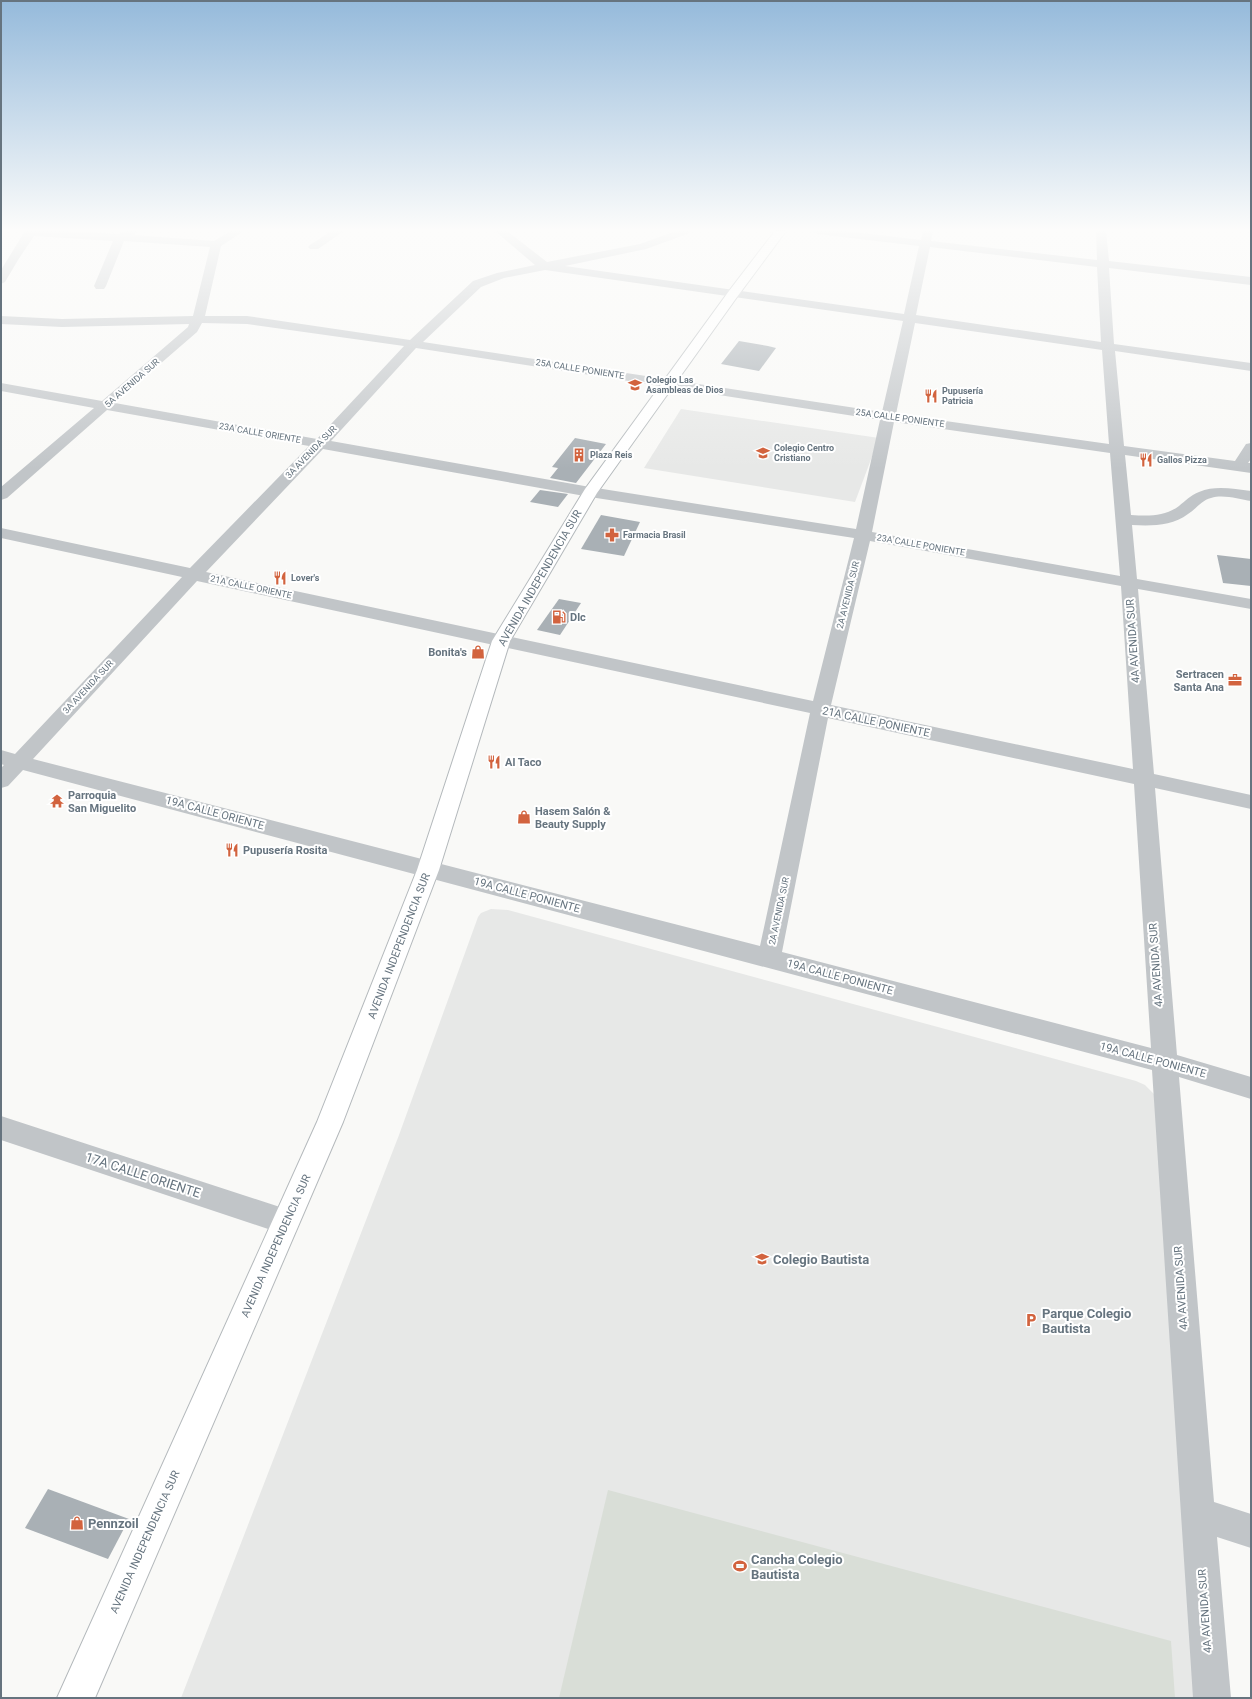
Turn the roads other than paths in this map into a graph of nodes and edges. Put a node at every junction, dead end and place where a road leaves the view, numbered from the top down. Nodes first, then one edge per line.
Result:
1 (200, 310) edge
2 (449, 310) edge
3 (721, 310) edge
4 (848, 310) edge
5 (911, 310) edge
6 (1106, 310) edge
7 (198, 319) junction
8 (909, 319) junction
9 (1, 320) edge
10 (412, 344) junction
11 (1108, 347) junction
12 (1251, 367) edge
13 (670, 383) junction
14 (1, 387) edge
15 (106, 406) junction
16 (887, 417) junction
17 (320, 444) junction
18 (1251, 446) edge
19 (1117, 448) junction
20 (1245, 467) edge
21 (590, 492) junction
22 (1, 495) edge
23 (1251, 496) edge
24 (1123, 519) junction
25 (1, 533) edge
26 (863, 535) junction
27 (193, 575) junction
28 (1129, 582) junction
29 (1251, 604) edge
30 (501, 642) junction
31 (820, 710) junction
32 (10, 760) edge
33 (1143, 779) junction
34 (1, 781) edge
35 (1251, 802) edge
36 (428, 870) junction
37 (769, 959) junction
38 (1164, 1062) junction
39 (1251, 1088) edge
40 (1, 1128) edge
41 (286, 1222) junction
42 (1198, 1514) junction
43 (1251, 1531) edge
44 (76, 1698) edge
45 (1212, 1698) edge

1 - 7 street, 5A AVENIDA SUR
2 - 10 street, 3A AVENIDA SUR
3 - 13 main road, AVENIDA INDEPENDENCIA SUR
4 - 8 street
5 - 8 street, 2A AVENIDA SUR
6 - 11 street, 4A AVENIDA SUR
7 - 9 street, 25A CALLE PONIENTE
7 - 10 street, 25A CALLE PONIENTE
7 - 15 street, 5A AVENIDA SUR
8 - 11 street
8 - 16 street, 2A AVENIDA SUR
10 - 13 street, 25A CALLE PONIENTE
10 - 17 street, 3A AVENIDA SUR
11 - 12 street
11 - 19 street, 4A AVENIDA SUR
13 - 16 street, 25A CALLE PONIENTE
13 - 21 main road, AVENIDA INDEPENDENCIA SUR
14 - 15 street, 23A CALLE ORIENTE
15 - 17 street, 23A CALLE ORIENTE
15 - 22 street, 5A AVENIDA SUR
16 - 19 street, 25A CALLE PONIENTE
16 - 26 street, 2A AVENIDA SUR
17 - 21 street, 23A CALLE ORIENTE
17 - 27 street, 3A AVENIDA SUR
18 - 20 street
19 - 20 street, 25A CALLE PONIENTE
19 - 24 street, 4A AVENIDA SUR
21 - 26 street, 23A CALLE PONIENTE
21 - 30 main road, AVENIDA INDEPENDENCIA SUR
23 - 24 street
24 - 28 street, 4A AVENIDA SUR
25 - 27 street, 21A CALLE ORIENTE
26 - 28 street, 23A CALLE PONIENTE
26 - 31 street, 2A AVENIDA SUR
27 - 30 street, 21A CALLE ORIENTE
27 - 32 street, 3A AVENIDA SUR
28 - 29 street, 23A CALLE PONIENTE
28 - 33 street, 4A AVENIDA SUR
30 - 31 street, 21A CALLE PONIENTE
30 - 36 main road, AVENIDA INDEPENDENCIA SUR
31 - 33 street, 21A CALLE PONIENTE
31 - 37 street, 2A AVENIDA SUR
32 - 34 street, 3A AVENIDA SUR
32 - 36 street, 19A CALLE ORIENTE
33 - 35 street, 21A CALLE PONIENTE
33 - 38 street, 4A AVENIDA SUR
36 - 37 street, 19A CALLE PONIENTE
36 - 41 main road, AVENIDA INDEPENDENCIA SUR
37 - 38 street, 19A CALLE PONIENTE
38 - 39 street, 19A CALLE PONIENTE
38 - 42 street, 4A AVENIDA SUR
40 - 41 street, 17A CALLE ORIENTE
41 - 44 main road, AVENIDA INDEPENDENCIA SUR
42 - 43 street
42 - 45 street, 4A AVENIDA SUR

